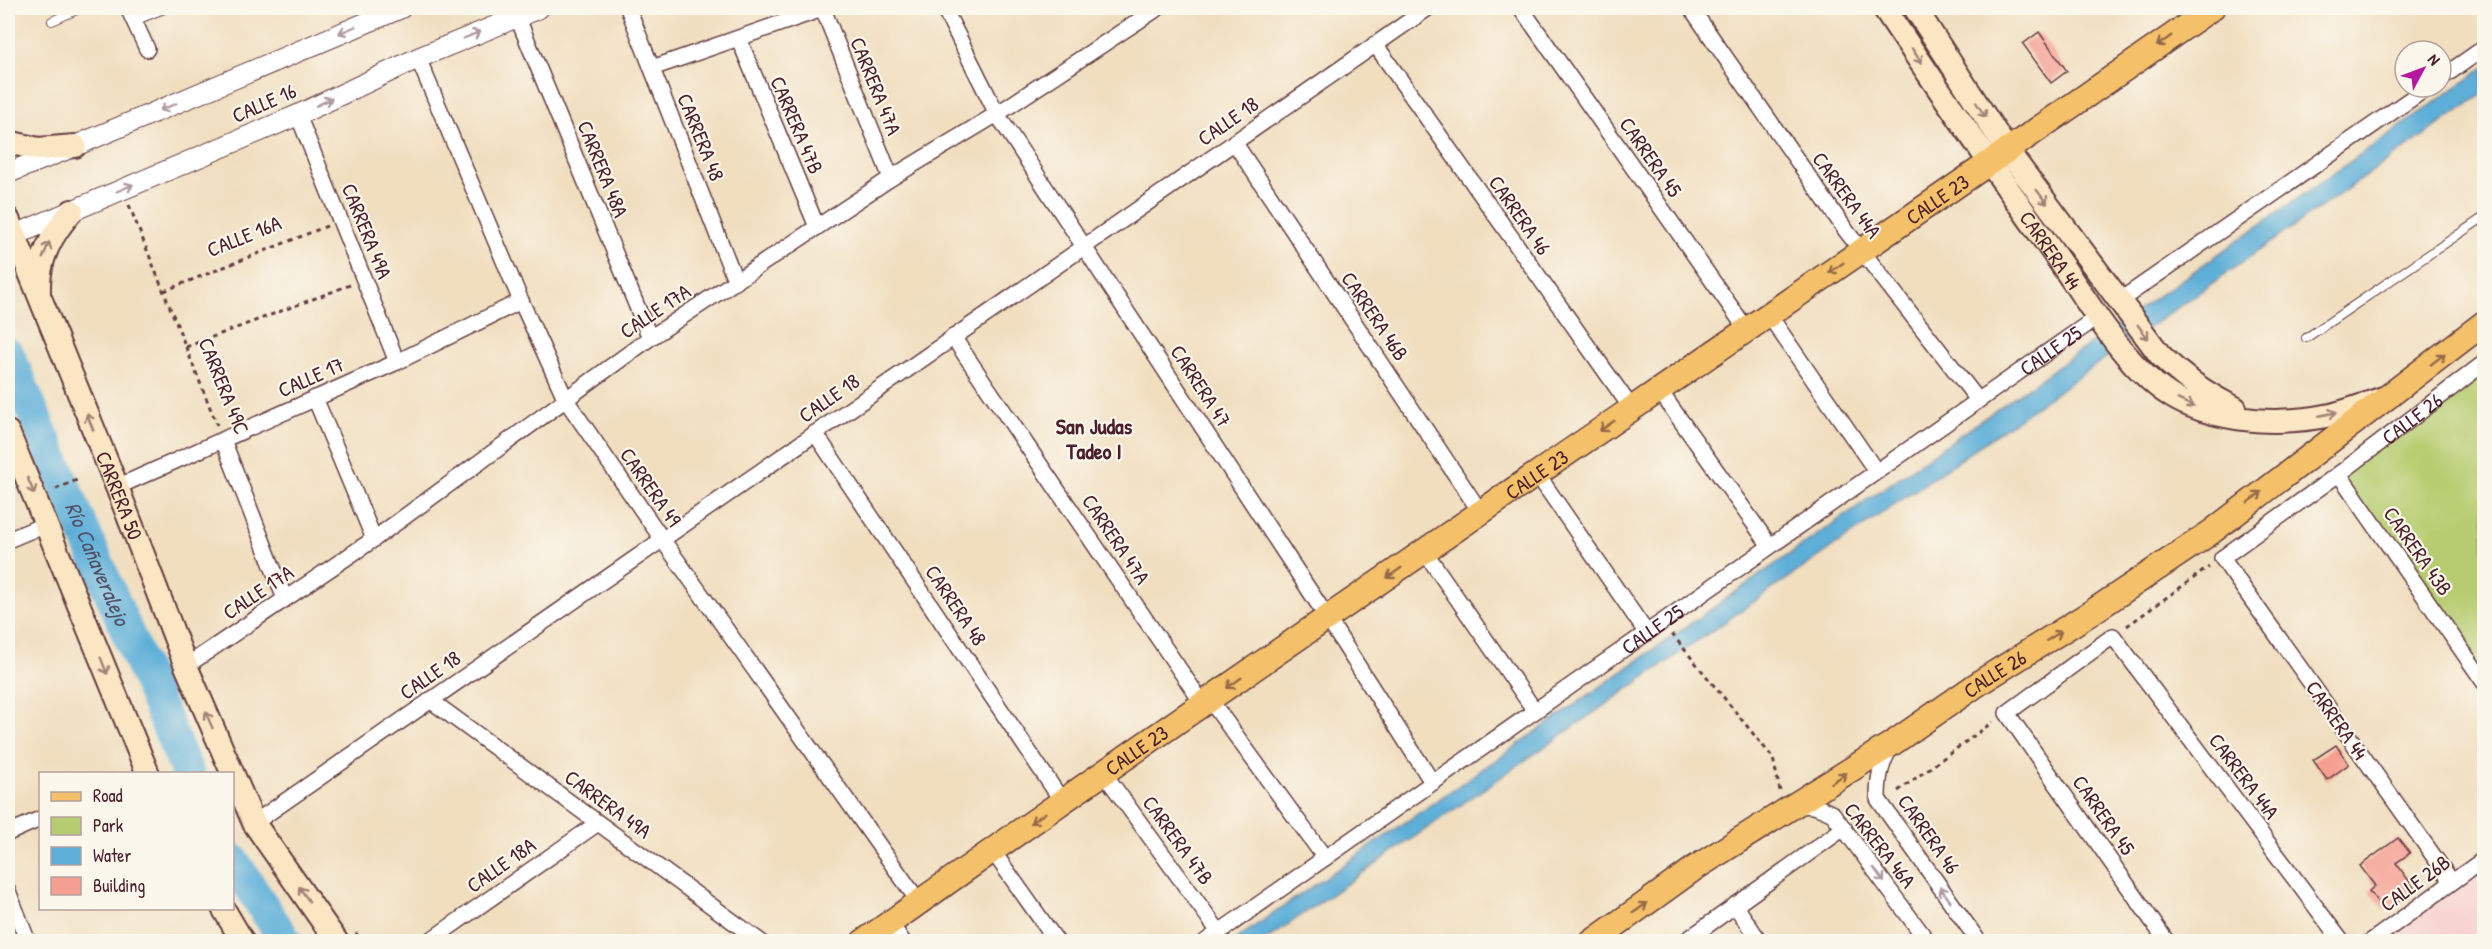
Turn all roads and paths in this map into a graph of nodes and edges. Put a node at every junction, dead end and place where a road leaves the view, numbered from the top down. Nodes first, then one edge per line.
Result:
1 (81, 8) edge
2 (166, 8) edge
3 (539, 8) edge
4 (628, 8) edge
5 (824, 8) edge
6 (944, 8) edge
7 (1158, 8) edge
8 (1428, 8) edge
9 (1521, 8) edge
10 (1691, 8) edge
11 (1884, 8) edge
12 (1915, 8) edge
13 (2212, 8) edge
14 (393, 9) edge
15 (131, 14) edge
16 (517, 16) junction
17 (52, 21) dead end
18 (739, 39) junction
19 (1375, 45) junction
20 (2484, 48) edge
21 (147, 50) dead end
22 (418, 58) junction
23 (652, 68) junction
24 (2453, 70) edge
25 (2411, 99) edge
26 (997, 114) junction
27 (298, 115) junction
28 (8, 142) edge
29 (1234, 142) junction
30 (75, 146) junction
31 (1998, 157) junction
32 (8, 173) edge
33 (891, 178) junction
34 (123, 190) junction
35 (72, 211) junction
36 (2484, 217) edge
37 (340, 221) junction
38 (817, 227) junction
39 (10, 231) edge
40 (1085, 246) junction
41 (1861, 251) junction
42 (364, 280) junction
43 (736, 282) junction
44 (164, 291) junction
45 (39, 295) junction
46 (521, 301) junction
47 (2122, 305) junction
48 (1769, 315) junction
49 (2101, 321) junction
50 (2484, 323) edge
51 (1747, 330) junction
52 (953, 337) junction
53 (650, 338) junction
54 (2306, 338) dead end
55 (186, 347) junction
56 (396, 362) junction
57 (2484, 363) edge
58 (1659, 390) junction
59 (2392, 395) junction
60 (315, 399) junction
61 (566, 400) junction
62 (1978, 400) junction
63 (1632, 409) junction
64 (2270, 421) junction
65 (8, 432) edge
66 (815, 433) junction
67 (223, 440) junction
68 (1876, 471) junction
69 (1537, 474) junction
70 (2339, 474) junction
71 (79, 479) dead end
72 (117, 487) junction
73 (56, 489) dead end
74 (1480, 513) junction
75 (46, 524) junction
76 (374, 539) junction
77 (662, 539) junction
78 (8, 540) edge
79 (1770, 546) junction
80 (1425, 552) junction
81 (2222, 558) junction
82 (285, 599) junction
83 (1328, 619) junction
84 (1666, 627) dead end
85 (1646, 632) junction
86 (2114, 636) junction
87 (186, 666) junction
88 (2484, 682) edge
89 (430, 700) junction
90 (1207, 702) junction
91 (1535, 711) junction
92 (2007, 712) junction
93 (1893, 743) junction
94 (147, 772) edge
95 (232, 772) edge
96 (1103, 772) junction
97 (234, 777) edge
98 (1432, 782) junction
99 (1898, 791) dead end
100 (1062, 801) junction
101 (1784, 814) junction
102 (39, 819) edge
103 (254, 823) junction
104 (598, 823) junction
105 (1844, 828) junction
106 (8, 833) edge
107 (992, 850) junction
108 (1325, 858) junction
109 (2484, 859) edge
110 (2452, 882) junction
111 (8, 891) edge
112 (919, 902) junction
113 (1735, 905) junction
114 (224, 910) edge
115 (896, 932) edge
116 (1219, 932) junction
117 (346, 937) edge
118 (28, 942) edge
119 (243, 942) edge
120 (362, 942) edge
121 (428, 942) edge
122 (761, 942) edge
123 (863, 942) edge
124 (1057, 942) edge
125 (1205, 942) edge
126 (1592, 942) edge
127 (1684, 942) edge
128 (1760, 942) edge
129 (1928, 942) edge
130 (1979, 942) edge
131 (2167, 942) edge
132 (2342, 942) edge
133 (2370, 942) edge

1 - 17 lane
2 - 15 lane
3 - 16 street, CALLE 16
4 - 23 street, CARRERA 48
5 - 18 street
5 - 33 street, CARRERA 47A
6 - 26 street, CARRERA 47
7 - 26 street, CALLE 17A
8 - 19 street, CALLE 18
9 - 51 street, CARRERA 45
10 - 41 street, CARRERA 44A
11 -> 31 main road, CARRERA 44
12 -> 31 main road, CARRERA 44
13 -> 31 main road, CALLE 23
14 -> 30 street, CALLE 16
15 - 21 street
22 -> 16 street, CALLE 16
16 - 53 street, CARRERA 48A
18 - 23 street
18 - 38 street, CARRERA 47B
19 - 29 street, CALLE 18
19 - 63 street, CARRERA 46
20 - 24 street
27 -> 22 street, CALLE 16
22 - 46 street, CARRERA 49
23 - 43 street, CARRERA 48
25 - 47 street
26 - 33 street, CALLE 17A
26 - 40 street, CARRERA 47
34 -> 27 street, CALLE 16
27 - 37 street, CARRERA 49A
28 - 30 main road
29 - 40 street, CALLE 18
29 - 74 street, CARRERA 46B
30 - 32 street, CALLE 16
31 - 41 main road, CALLE 23
31 -> 47 main road, CARRERA 44
31 - 49 main road, CARRERA 44
33 - 38 street, CALLE 17A
34 - 35 street, CALLE 16
34 - 44 path, CARRERA 49C
35 - 39 street, CALLE 16
45 -> 35 main road
36 - 54 lane
37 - 42 street, CARRERA 49A
37 - 44 path, CALLE 16A
38 - 43 street, CALLE 17A
39 - 45 main road, CARRERA 50
40 - 52 street, CALLE 18
40 - 83 street, CARRERA 47
41 -> 48 main road, CALLE 23
41 - 62 street, CARRERA 44A
42 - 55 path
42 - 56 street, CARRERA 49A
43 - 53 street, CALLE 17A
44 - 55 path, CARRERA 49C
72 -> 45 main road, CARRERA 50
46 - 56 street, CALLE 17
46 - 61 street, CARRERA 49
47 -> 64 main road, CARRERA 44
48 - 51 main road, CALLE 23
48 - 68 street
49 - 62 street, CALLE 25
49 -> 64 main road, CARRERA 44
59 -> 50 main road
51 - 58 main road, CALLE 23
52 - 66 street, CALLE 18
52 - 90 street, CARRERA 47A
53 - 61 street, CALLE 17A
55 - 67 path, CARRERA 49C
56 - 60 street, CALLE 17
57 - 70 street, CALLE 26
58 - 63 main road, CALLE 23
58 - 79 street
64 -> 59 main road, CARRERA 44
93 -> 59 main road, CALLE 26
60 - 67 street, CALLE 17
60 - 76 street
61 - 76 street, CALLE 17A
61 - 77 street, CARRERA 49
62 - 68 street, CALLE 25
63 -> 69 main road, CALLE 23
65 -> 75 main road
66 - 77 street, CALLE 18
66 - 100 street, CARRERA 48
67 - 72 street, CALLE 17
67 - 82 street, CARRERA 49C
68 - 79 street, CALLE 25
69 - 74 main road, CALLE 23
69 - 85 street
70 - 81 street, CALLE 26
70 - 88 street, CARRERA 43B
71 - 73 path
72 - 87 main road, CARRERA 50
74 - 80 main road, CALLE 23
75 - 78 street
75 -> 94 main road
76 - 82 street, CALLE 17A
77 - 89 street, CALLE 18
77 - 112 street, CARRERA 49
79 - 85 street, CALLE 25
80 -> 83 main road, CALLE 23
80 - 91 street
81 - 86 path
81 - 110 street, CARRERA 44
82 - 87 street, CALLE 17A
83 -> 90 main road, CALLE 23
83 - 98 street, CARRERA 47
84 - 101 path
85 - 91 street, CALLE 25
86 - 92 street, CALLE 26
86 - 132 street, CARRERA 44A
95 -> 87 main road, CARRERA 50
89 - 103 street, CALLE 18
89 - 104 street, CARRERA 49A
90 - 96 main road, CALLE 23
90 - 108 street, CARRERA 47A
91 - 98 street, CALLE 25
92 - 99 path
92 - 131 street, CARRERA 45
101 -> 93 main road, CALLE 26
130 -> 93 street, CARRERA 46
96 - 100 main road, CALLE 23
96 - 116 street, CARRERA 47B
103 -> 97 main road, CARRERA 50
98 - 108 street, CALLE 25
100 -> 107 main road, CALLE 23
101 - 105 street, CARRERA 46A
126 -> 101 main road, CALLE 26
102 - 106 street
117 -> 103 main road, CARRERA 50
104 - 121 street, CALLE 18A
104 - 122 street, CARRERA 49A
105 - 113 street
105 -> 129 street, CARRERA 46A
107 - 112 main road, CALLE 23
107 - 124 street
108 - 116 street, CALLE 25
109 - 110 street, CALLE 26B
110 - 133 street, CALLE 26B
111 - 118 street
112 - 115 main road, CALLE 23
113 - 127 street
113 - 128 street
114 - 119 main road
115 - 123 main road, CALLE 23
116 - 125 street, CALLE 25
117 - 120 path

